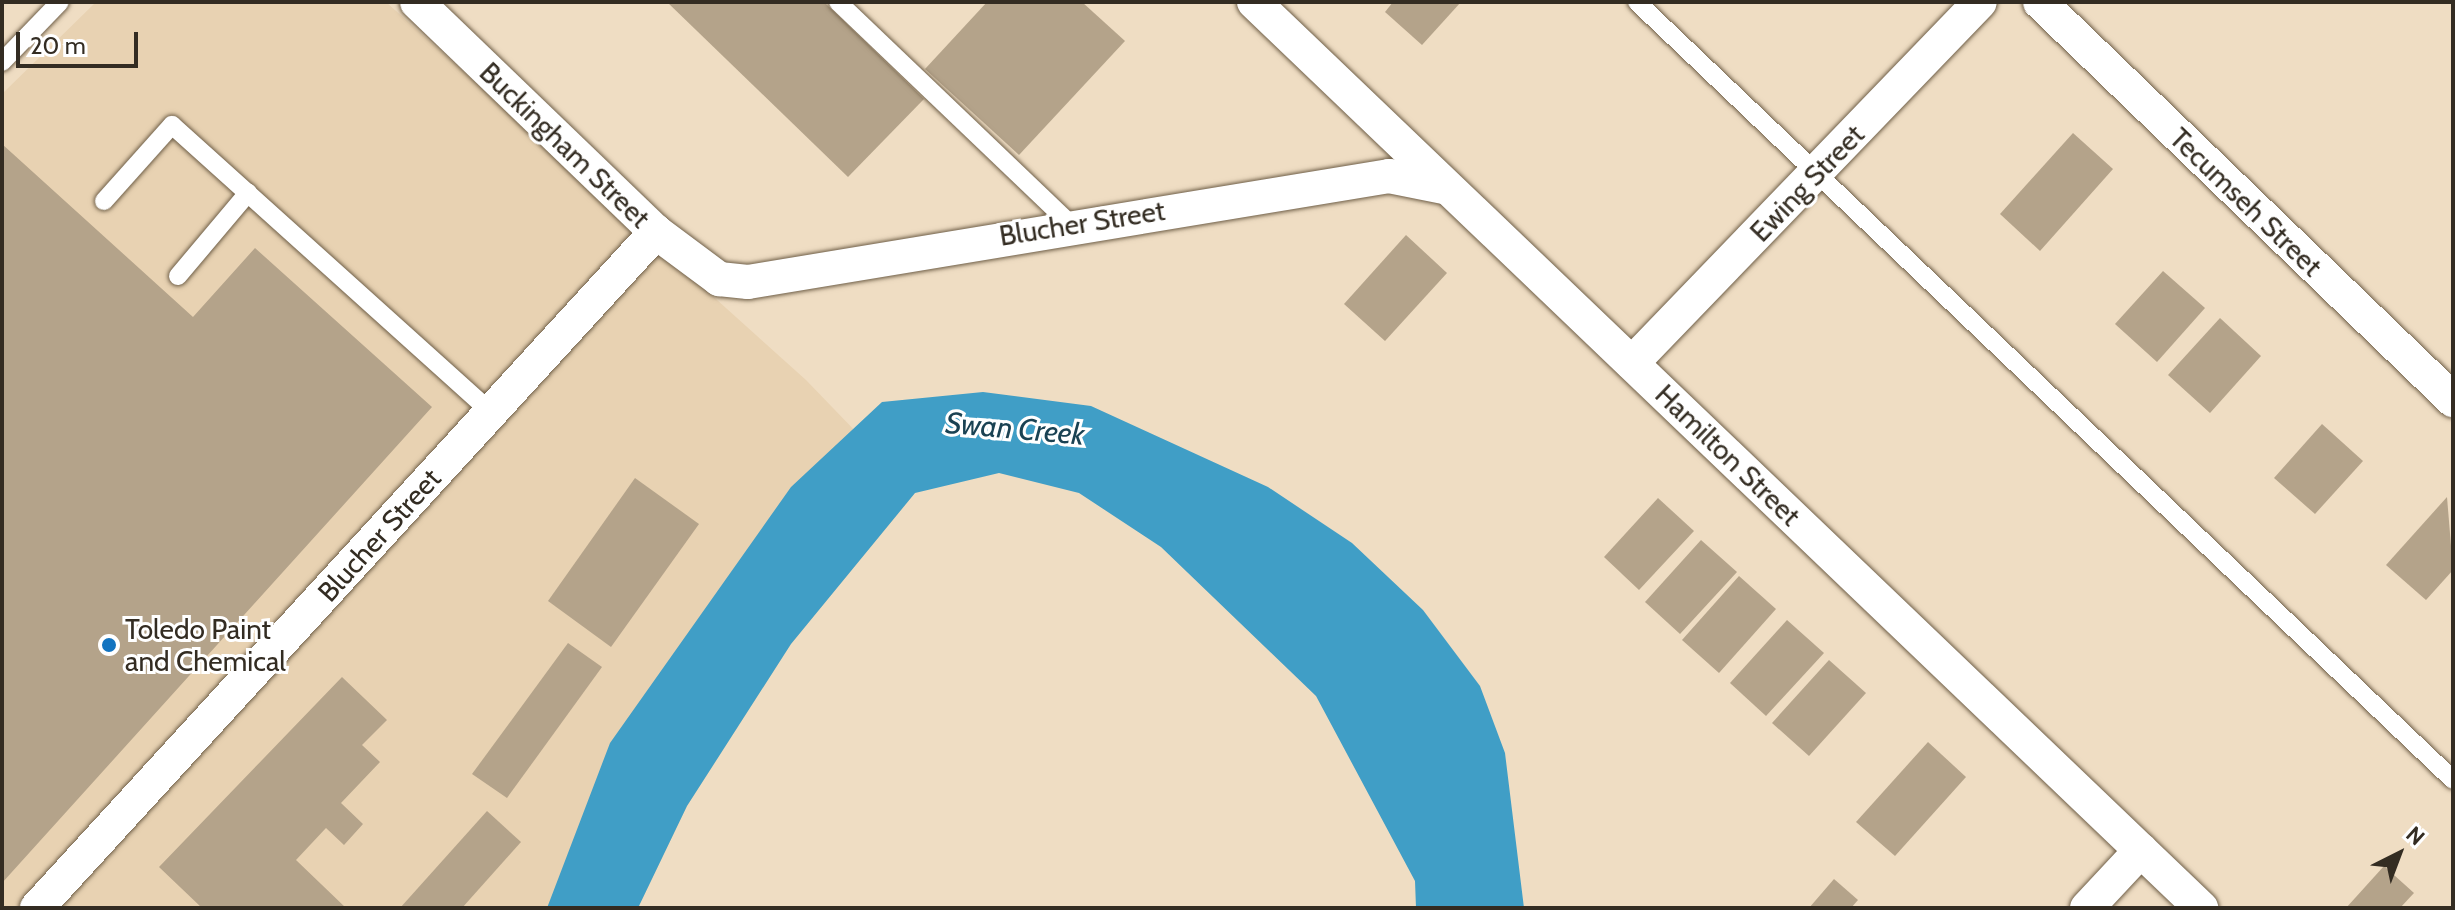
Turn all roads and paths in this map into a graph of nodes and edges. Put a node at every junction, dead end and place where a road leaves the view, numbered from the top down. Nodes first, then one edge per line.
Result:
1 (60, 2) edge
2 (417, 2) edge
3 (838, 2) edge
4 (1254, 2) edge
5 (1637, 2) edge
6 (1980, 2) edge
7 (2040, 2) edge
8 (2, 62) edge
9 (1820, 170) junction
10 (1444, 187) junction
11 (248, 193) junction
12 (104, 201) dead end
13 (1070, 224) junction
14 (656, 232) junction
15 (178, 276) dead end
16 (719, 279) joint
17 (1632, 363) junction
18 (2453, 400) edge
19 (491, 412) junction
20 (2453, 780) edge
21 (2141, 850) junction
22 (37, 908) edge
23 (2087, 908) edge
24 (2201, 908) edge

1 - 8 lane
2 - 14 street, Buckingham Street
3 - 13 lane
4 - 10 street, Hamilton Street
5 - 9 lane
6 - 9 street, Ewing Street
7 - 18 street, Tecumseh Street
9 - 17 street, Ewing Street
9 - 20 lane
10 - 13 street, Blucher Street
10 - 17 street, Hamilton Street
11 - 12 lane
11 - 15 lane
11 - 19 lane
13 - 16 street, Blucher Street
14 - 16 street, Buckingham Street
14 - 19 street, Blucher Street
17 - 21 street, Hamilton Street
19 - 22 street, Blucher Street
21 - 23 street
21 - 24 street, Hamilton Street

